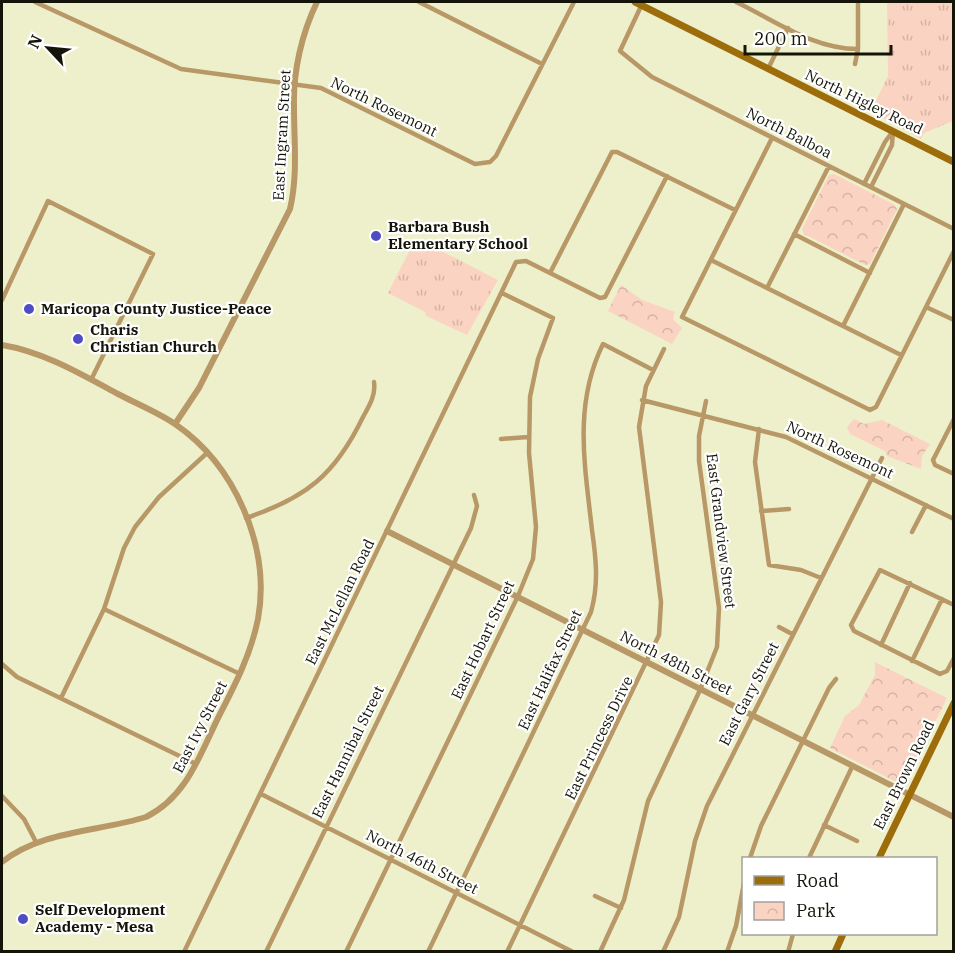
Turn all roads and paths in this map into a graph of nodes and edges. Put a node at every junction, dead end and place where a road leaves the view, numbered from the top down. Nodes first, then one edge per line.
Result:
1 (35, 2) edge
2 (317, 2) edge
3 (419, 2) edge
4 (574, 2) edge
5 (736, 2) edge
6 (858, 2) edge
7 (640, 3) edge
8 (749, 4) edge
9 (788, 28) junction
10 (858, 49) junction
11 (542, 64) junction
12 (855, 64) dead end
13 (768, 69) junction
14 (295, 83) junction
15 (893, 131) junction
16 (772, 138) junction
17 (954, 162) edge
18 (829, 166) junction
19 (667, 176) junction
20 (864, 184) junction
21 (871, 187) junction
22 (904, 204) junction
23 (735, 210) junction
24 (954, 229) edge
25 (794, 234) junction
26 (954, 250) edge
27 (711, 260) junction
28 (550, 273) junction
29 (870, 273) junction
30 (767, 288) junction
31 (502, 293) junction
32 (2, 300) edge
33 (926, 307) junction
34 (954, 320) edge
35 (843, 326) junction
36 (2, 345) edge
37 (664, 349) dead end
38 (901, 355) junction
39 (653, 370) junction
40 (91, 380) junction
41 (374, 382) dead end
42 (642, 400) junction
43 (706, 401) dead end
44 (702, 415) junction
45 (954, 419) edge
46 (175, 424) junction
47 (759, 429) junction
48 (528, 437) junction
49 (501, 439) dead end
50 (207, 453) junction
51 (882, 458) dead end
52 (954, 474) edge
53 (872, 478) junction
54 (474, 495) dead end
55 (926, 505) junction
56 (789, 509) dead end
57 (761, 510) junction
58 (246, 518) junction
59 (954, 519) edge
60 (387, 531) junction
61 (912, 532) dead end
62 (453, 564) junction
63 (821, 578) junction
64 (910, 583) junction
65 (518, 596) junction
66 (942, 599) junction
67 (954, 605) edge
68 (104, 609) junction
69 (779, 627) dead end
70 (583, 629) junction
71 (792, 634) junction
72 (881, 645) junction
73 (954, 658) edge
74 (912, 661) junction
75 (648, 663) junction
76 (2, 668) edge
77 (240, 674) junction
78 (836, 680) dead end
79 (700, 690) junction
80 (60, 698) junction
81 (954, 703) edge
82 (751, 716) junction
83 (803, 741) junction
84 (196, 764) junction
85 (852, 767) junction
86 (261, 794) junction
87 (2, 796) edge
88 (909, 796) junction
89 (954, 817) edge
90 (824, 825) junction
91 (326, 826) junction
92 (857, 841) dead end
93 (36, 842) junction
94 (750, 857) edge
95 (809, 857) edge
96 (879, 857) edge
97 (391, 860) junction
98 (2, 862) edge
99 (456, 893) junction
100 (742, 894) edge
101 (595, 896) dead end
102 (621, 908) junction
103 (521, 926) junction
104 (792, 935) edge
105 (842, 935) edge
106 (185, 949) edge
107 (192, 951) edge
108 (266, 951) edge
109 (346, 951) edge
110 (428, 951) edge
111 (507, 951) edge
112 (573, 951) edge
113 (600, 951) edge
114 (663, 951) edge
115 (727, 951) edge
116 (788, 951) edge
117 (834, 951) edge

1 - 14 street, North Rosemont
2 - 14 street, East Ingram Street
3 - 11 street
4 - 11 street
5 - 8 street
6 - 10 street
7 - 13 main road, North Higley Road
7 - 16 street, North Balboa
8 - 9 street
9 - 10 street
9 - 13 street
10 - 12 street
11 - 14 street, North Rosemont
13 - 15 main road, North Higley Road
14 - 46 street, East Ingram Street
15 - 17 main road, North Higley Road
15 - 20 street
15 - 21 street
16 - 18 street, North Balboa
16 - 23 street
18 - 20 street, North Balboa
18 - 25 street
19 - 23 street
19 - 28 street
19 - 28 street
20 - 21 street, North Balboa
21 - 22 street, North Balboa
22 - 24 street, North Balboa
22 - 29 street
23 - 27 street
25 - 29 street
25 - 30 street
26 - 33 street
27 - 30 street
27 - 38 street
28 - 31 street, East McLellan Road
29 - 35 street
30 - 35 street
31 - 48 street, East Hobart Street
31 - 60 street, East McLellan Road
32 - 40 street
33 - 34 street
33 - 38 street
35 - 38 street
36 - 40 street
37 - 39 street, East Princess Drive
39 - 42 street, East Princess Drive
39 - 70 street, East Halifax Street
40 - 46 street
41 - 58 street
42 - 44 street, North Rosemont
42 - 75 street, East Princess Drive
43 - 44 street, East Grandview Street
44 - 47 street, North Rosemont
44 - 79 street, East Grandview Street
45 - 52 street
46 - 50 street
47 - 53 street, North Rosemont
47 - 57 street
48 - 49 street
48 - 65 street, East Hobart Street
50 - 58 street
50 - 68 street
51 - 53 street, East Gary Street
53 - 55 street, North Rosemont
53 - 63 street, East Gary Street
54 - 62 street, East Hannibal Street
55 - 59 street, North Rosemont
55 - 61 street
56 - 57 street
57 - 63 street
58 - 77 street, East Ivy Street
60 - 62 street, North 48th Street
60 - 86 street, East McLellan Road
62 - 65 street, North 48th Street
62 - 91 street, East Hannibal Street
63 - 71 street, East Gary Street
64 - 66 street
64 - 72 street
64 - 72 street
65 - 70 street, North 48th Street
65 - 97 street, East Hobart Street
66 - 67 street
66 - 74 street
68 - 77 street
68 - 80 street
69 - 71 street
70 - 75 street, North 48th Street
70 - 99 street, East Halifax Street
71 - 82 street, East Gary Street
72 - 74 street
73 - 74 street
75 - 79 street, North 48th Street
75 - 103 street, East Princess Drive
76 - 80 street
77 - 84 street, East Ivy Street
78 - 83 street
79 - 82 street, North 48th Street
79 - 102 street, East Grandview Street
80 - 84 street
81 - 88 main road, East Brown Road
82 - 83 street, North 48th Street
82 - 114 street, East Gary Street
83 - 85 street, North 48th Street
83 - 94 street
84 - 93 street, East Ivy Street
85 - 88 street, North 48th Street
85 - 90 street
86 - 91 street, North 46th Street
86 - 106 street, East McLellan Road
87 - 93 street
88 - 89 street, North 48th Street
88 - 96 main road, East Brown Road
90 - 92 street
90 - 95 street
91 - 97 street, North 46th Street
91 - 108 street, East Hannibal Street
93 - 98 street, East Ivy Street
97 - 99 street, North 46th Street
97 - 109 street, East Hobart Street
99 - 103 street, North 46th Street
99 - 110 street, East Halifax Street
100 - 115 street
101 - 102 street
102 - 113 street, East Grandview Street
103 - 111 street, East Princess Drive
103 - 112 street, North 46th Street
104 - 116 street
105 - 117 main road
106 - 107 street

